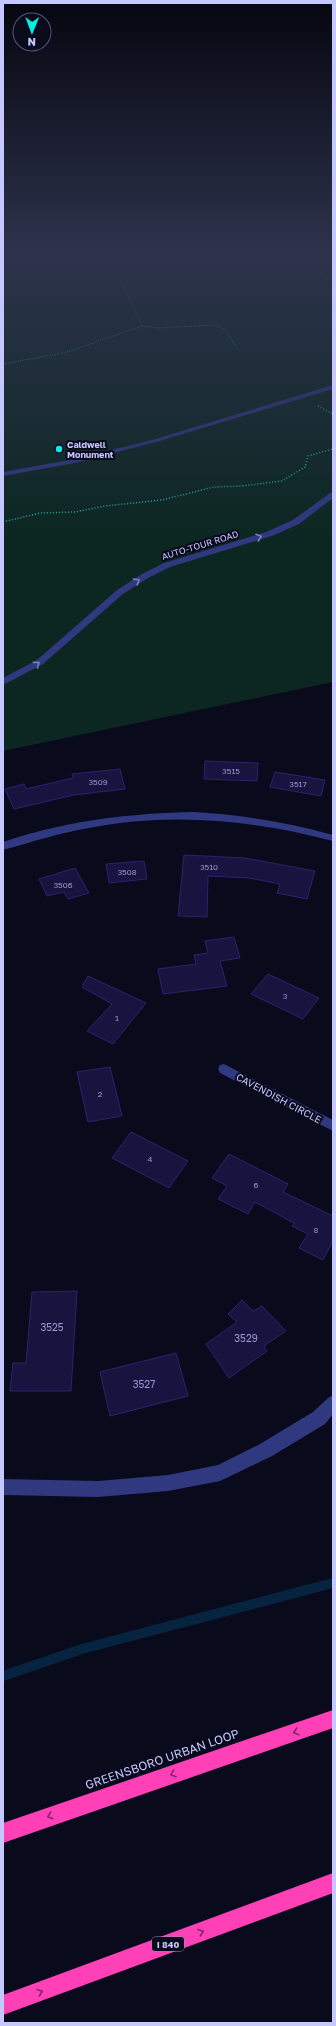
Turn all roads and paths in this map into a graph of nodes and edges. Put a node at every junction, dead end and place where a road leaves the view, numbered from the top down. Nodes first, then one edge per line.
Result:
1 (79, 348) edge
2 (3, 364) edge
3 (333, 387) edge
4 (333, 449) edge
5 (3, 474) edge
6 (333, 495) edge
7 (3, 522) edge
8 (3, 682) edge
9 (333, 838) edge
10 (3, 846) edge
11 (224, 1069) dead end
12 (333, 1126) edge
13 (333, 1403) edge
14 (3, 1487) edge
15 (333, 1719) edge
16 (3, 1833) edge
17 (333, 1883) edge
18 (3, 2005) edge

1 - 2 path
3 - 5 street
4 - 7 path
8 -> 6 street, AUTO-TOUR ROAD
9 - 10 street
11 - 12 street, CAVENDISH CIRCLE
13 - 14 street
15 -> 16 highway, GREENSBORO URBAN LOOP
18 -> 17 highway, I 840

